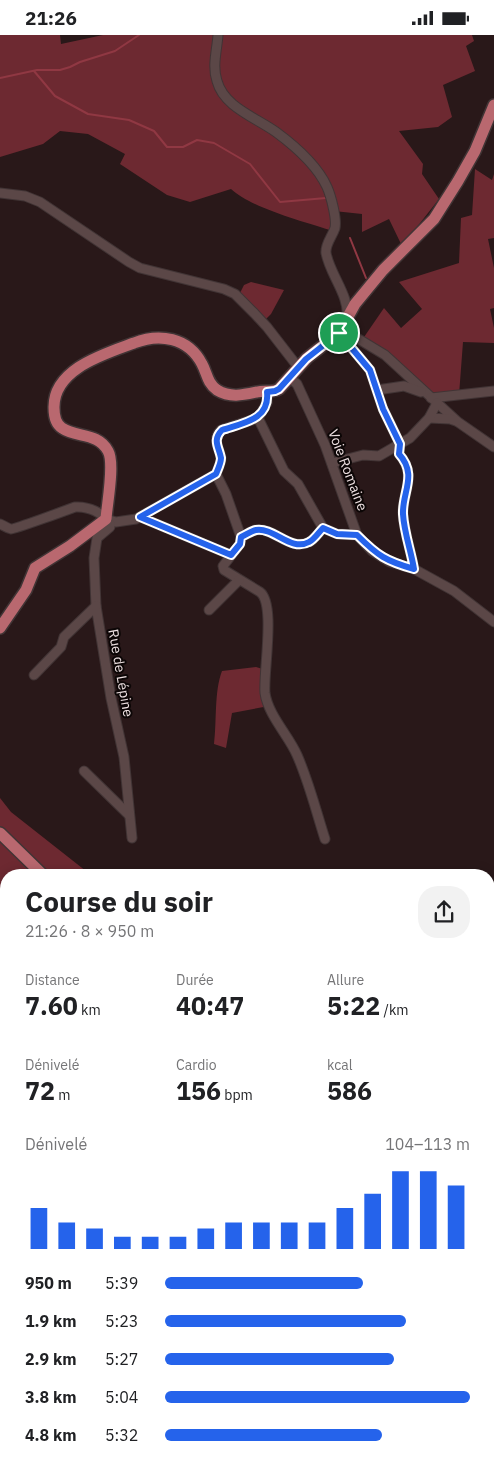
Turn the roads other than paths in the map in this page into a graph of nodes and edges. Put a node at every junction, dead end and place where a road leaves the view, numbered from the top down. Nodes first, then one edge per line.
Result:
1 (218, 35) edge
2 (494, 105) edge
3 (0, 193) edge
4 (342, 327) junction
5 (298, 367) junction
6 (290, 378) junction
7 (377, 390) junction
8 (494, 391) edge
9 (267, 392) junction
10 (431, 398) junction
11 (258, 418) junction
12 (429, 418) junction
13 (458, 422) junction
14 (400, 444) junction
15 (494, 447) edge
16 (332, 463) junction
17 (216, 474) junction
18 (140, 517) junction
19 (106, 519) junction
20 (0, 524) edge
21 (323, 528) junction
22 (357, 535) junction
23 (241, 537) junction
24 (231, 555) junction
25 (414, 569) junction
26 (239, 580) junction
27 (96, 606) junction
28 (208, 610) dead end
29 (494, 622) edge
30 (0, 628) edge
31 (34, 675) dead end
32 (84, 771) dead end
33 (129, 815) junction
34 (0, 833) edge
35 (132, 838) dead end
36 (325, 839) dead end
37 (37, 869) edge

1 - 4 street
2 - 4 main road
3 - 5 street
4 - 5 main road
4 - 7 street
4 - 10 street
5 - 6 main road
6 - 9 main road
6 - 16 street, Voie Romaine
7 - 10 street
7 - 14 street
8 - 10 street
9 - 11 street
9 - 19 main road
10 - 12 street
10 - 13 street
11 - 17 street
11 - 21 street
12 - 13 street
12 - 14 street
13 - 15 street
14 - 16 street
14 - 25 street
16 - 22 street, Voie Romaine
17 - 18 street
17 - 23 street
18 - 19 street
18 - 24 street
19 - 20 street
19 - 27 street, Rue de Lépine
19 - 30 main road
21 - 22 street
21 - 23 street
22 - 25 street, Voie Romaine
23 - 24 street
24 - 26 street
25 - 29 street, Voie Romaine
26 - 28 street
26 - 36 street
27 - 31 street
27 - 33 street, Rue de Lépine
32 - 33 street
33 - 35 street, Rue de Lépine
34 - 37 main road

